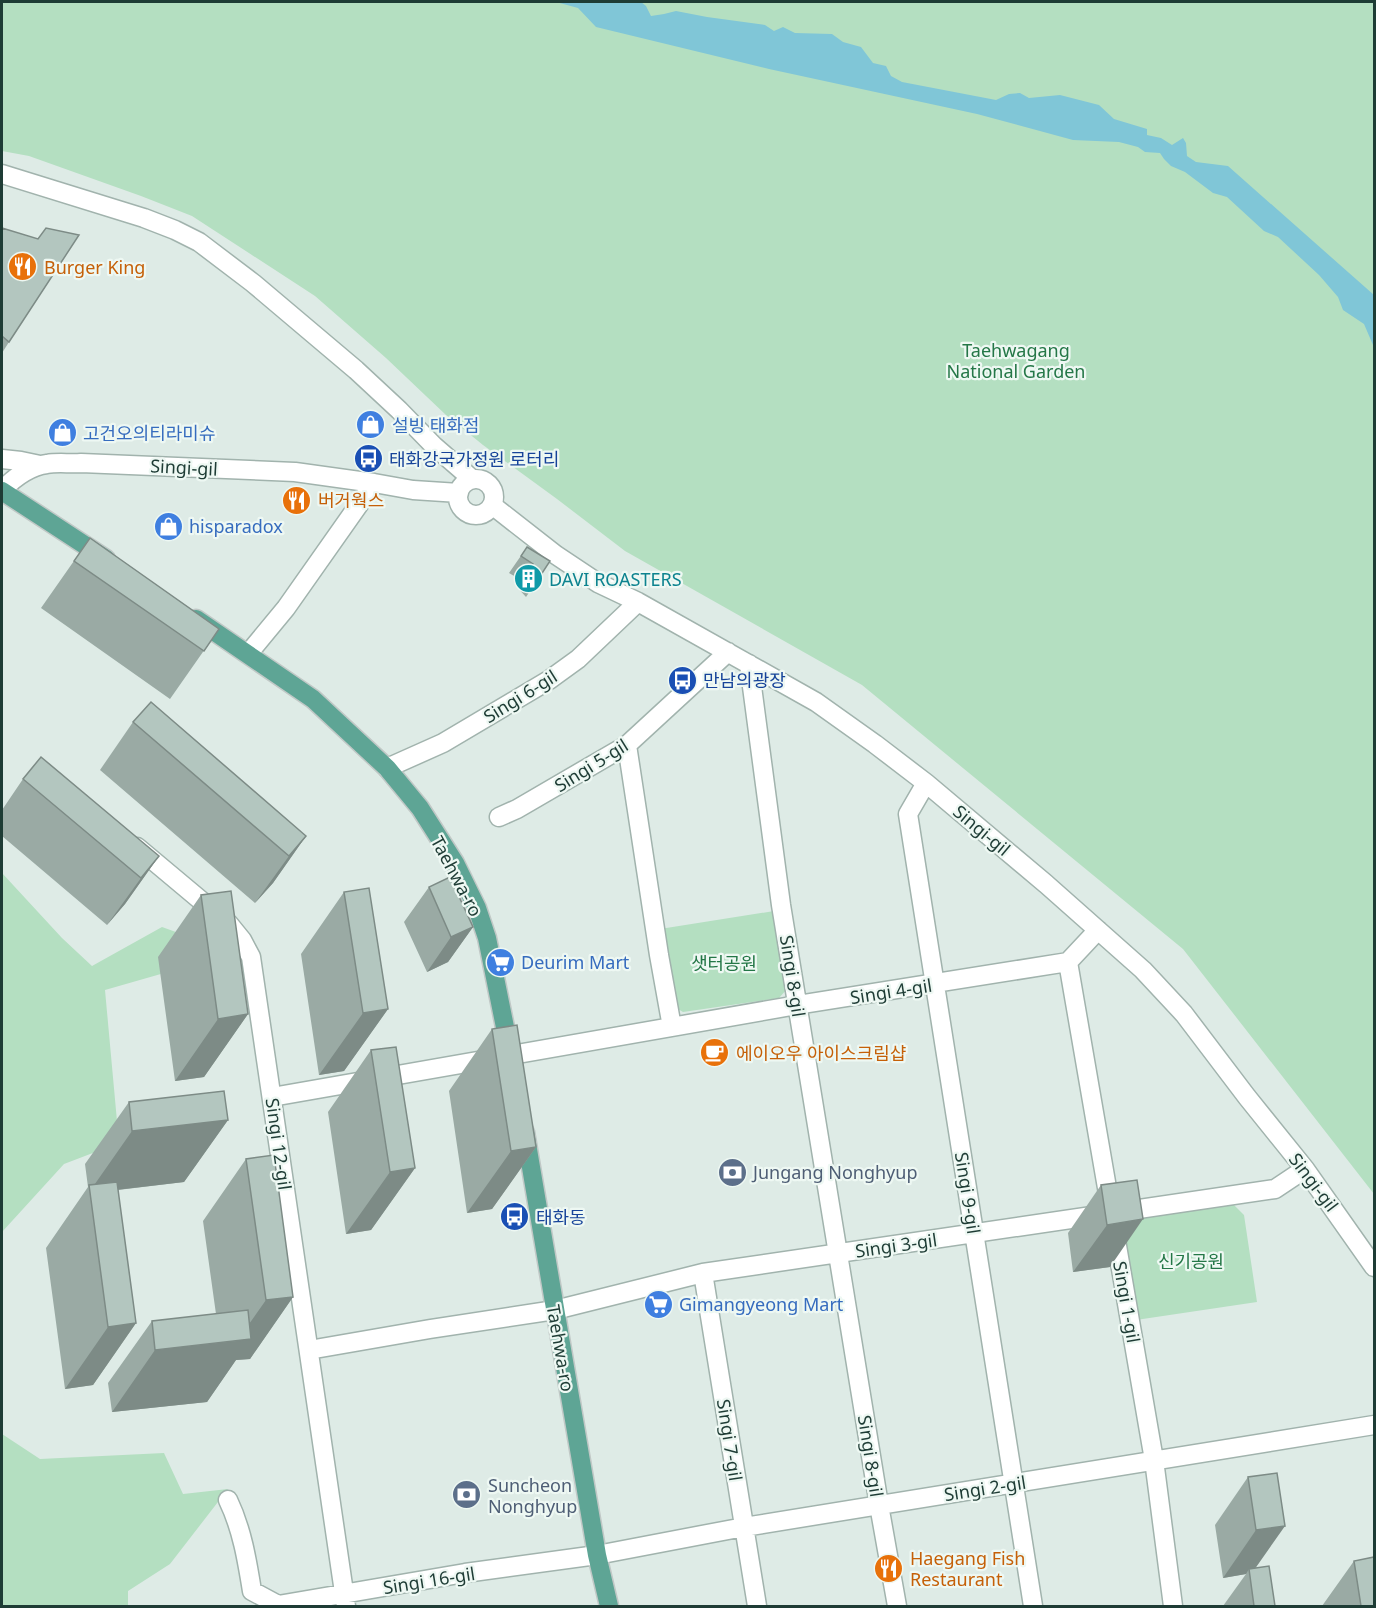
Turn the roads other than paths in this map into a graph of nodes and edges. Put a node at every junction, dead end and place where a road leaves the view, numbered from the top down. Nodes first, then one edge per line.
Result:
1 (2, 174) edge
2 (2, 459) edge
3 (40, 465) junction
4 (472, 479) junction
5 (374, 483) junction
6 (2, 491) edge
7 (459, 493) junction
8 (492, 505) junction
9 (122, 570) edge
10 (638, 602) junction
11 (180, 609) edge
12 (728, 652) junction
13 (248, 654) junction
14 (750, 664) junction
15 (627, 745) junction
16 (387, 768) junction
17 (926, 783) junction
18 (499, 817) dead end
19 (129, 839) edge
20 (1098, 930) junction
21 (1068, 962) junction
22 (935, 984) junction
23 (797, 1005) junction
24 (672, 1027) junction
25 (510, 1056) junction
26 (514, 1077) edge
27 (272, 1097) junction
28 (523, 1118) edge
29 (1305, 1169) junction
30 (1112, 1213) junction
31 (974, 1233) junction
32 (838, 1253) junction
33 (1374, 1267) edge
34 (703, 1273) junction
35 (555, 1310) junction
36 (309, 1350) junction
37 (1374, 1425) edge
38 (1154, 1460) junction
39 (1014, 1483) junction
40 (228, 1500) dead end
41 (879, 1505) junction
42 (744, 1527) junction
43 (597, 1555) junction
44 (346, 1600) edge
45 (609, 1606) edge
46 (756, 1606) edge
47 (897, 1606) edge
48 (1033, 1606) edge
49 (1173, 1606) edge

1 - 4 street
2 - 3 street
3 - 5 street, Singi-gil
3 - 6 street, Singi-gil
4 - 7 street
4 - 8 street
5 - 7 street, Singi-gil
5 - 13 street
6 - 9 main road
7 - 8 street
8 - 10 street, Singi-gil
10 - 12 street, Singi-gil
10 - 16 street, Singi 6-gil
11 - 13 main road, Taehwa-ro
12 - 14 street, Singi-gil
12 - 15 street, Singi 5-gil
13 - 16 main road, Taehwa-ro
14 - 17 street, Singi-gil
14 - 23 street, Singi 8-gil
15 - 18 street, Singi 5-gil
15 - 24 street
16 - 25 main road, Taehwa-ro
17 - 20 street, Singi-gil
17 - 22 street, Singi 9-gil
19 - 27 street, Singi 12-gil
20 - 21 street
20 - 29 street, Singi-gil
21 - 22 street, Singi 4-gil
21 - 30 street, Singi 1-gil
22 - 23 street, Singi 4-gil
22 - 31 street, Singi 9-gil
23 - 24 street, Singi 4-gil
23 - 32 street, Singi 8-gil
24 - 25 street, Singi 4-gil
25 - 26 main road, Taehwa-ro
25 - 27 street, Singi 4-gil
27 - 36 street, Singi 12-gil
28 - 35 main road, Taehwa-ro
29 - 30 street, Singi 3-gil
29 - 33 street, Singi-gil
30 - 31 street, Singi 3-gil
30 - 38 street, Singi 1-gil
31 - 32 street, Singi 3-gil
31 - 39 street, Singi 9-gil
32 - 34 street, Singi 3-gil
32 - 41 street, Singi 8-gil
34 - 35 street, Singi 3-gil
34 - 42 street, Singi 7-gil
35 - 36 street, Singi 3-gil
35 - 43 main road, Taehwa-ro
36 - 44 street, Singi 12-gil
37 - 38 street, Singi 2-gil
38 - 39 street, Singi 2-gil
38 - 49 street, Singi 1-gil
39 - 41 street, Singi 2-gil
39 - 48 street, Singi 9-gil
40 - 44 street, Singi 16-gil
41 - 42 street, Singi 2-gil
41 - 47 street, Singi 8-gil
42 - 43 street, Singi 2-gil
42 - 46 street, Singi 7-gil
43 - 44 street, Singi 16-gil
43 - 45 main road, Taehwa-ro

